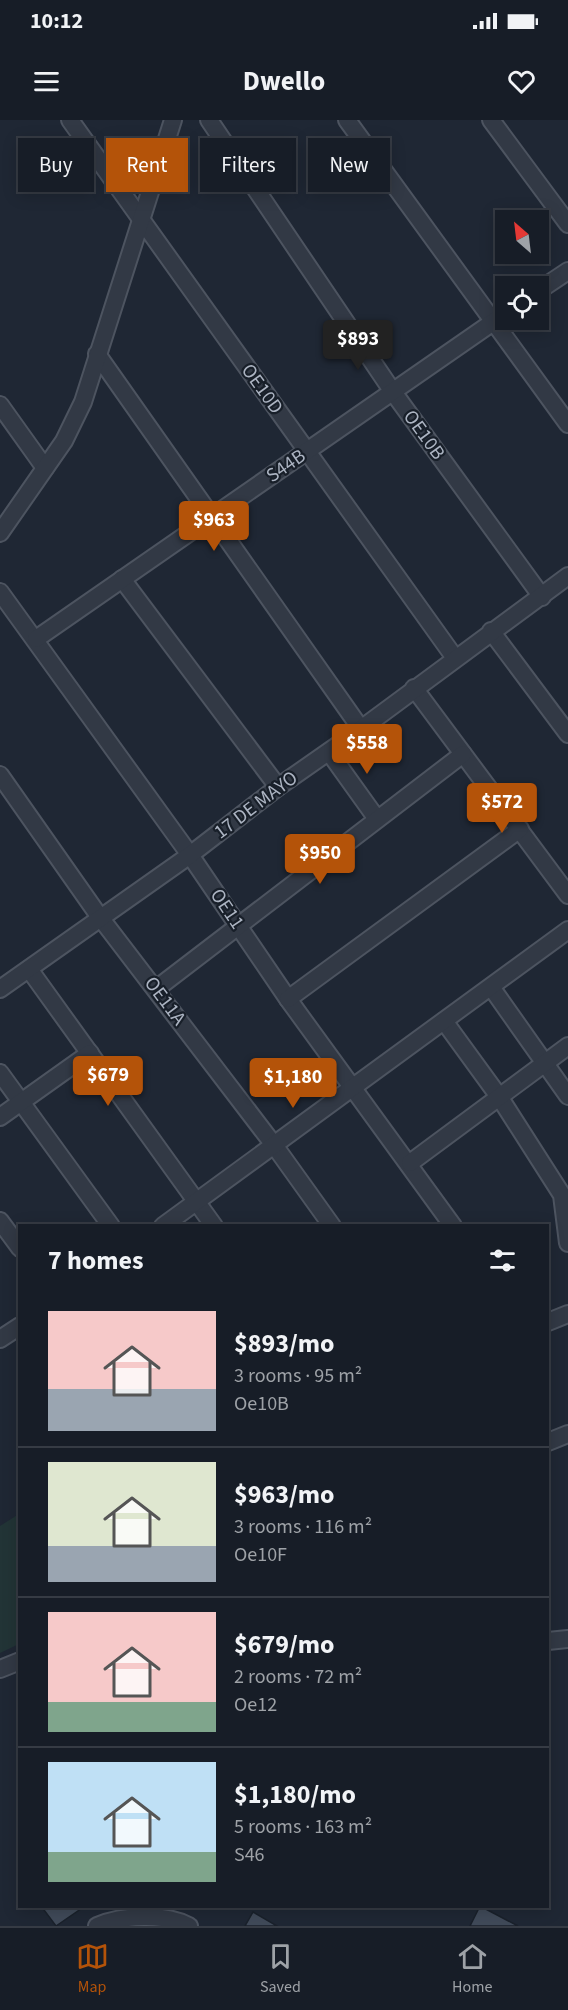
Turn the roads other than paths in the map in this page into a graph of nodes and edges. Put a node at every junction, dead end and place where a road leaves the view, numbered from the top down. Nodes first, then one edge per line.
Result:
1 (70, 120) edge
2 (173, 120) edge
3 (209, 120) edge
4 (347, 120) edge
5 (491, 120) edge
6 (140, 220) junction
7 (568, 224) edge
8 (568, 271) edge
9 (549, 284) edge
10 (495, 311) edge
11 (495, 321) edge
12 (508, 330) edge
13 (97, 354) junction
14 (393, 392) junction
15 (0, 405) edge
16 (568, 424) edge
17 (306, 452) junction
18 (45, 468) junction
19 (211, 518) junction
20 (0, 532) edge
21 (568, 576) edge
22 (122, 579) junction
23 (0, 592) edge
24 (542, 597) junction
25 (491, 631) junction
26 (36, 639) junction
27 (454, 658) junction
28 (414, 688) junction
29 (361, 729) junction
30 (568, 734) edge
31 (329, 752) junction
32 (463, 754) junction
33 (0, 775) edge
34 (278, 787) junction
35 (377, 819) junction
36 (520, 829) junction
37 (190, 855) junction
38 (568, 895) edge
39 (99, 916) junction
40 (238, 926) junction
41 (568, 930) edge
42 (29, 969) junction
43 (2, 983) edge
44 (491, 987) junction
45 (156, 989) junction
46 (288, 999) junction
47 (444, 1021) junction
48 (568, 1046) edge
49 (90, 1053) junction
50 (544, 1063) junction
51 (0, 1073) edge
52 (352, 1088) junction
53 (568, 1096) edge
54 (500, 1098) junction
55 (22, 1103) junction
56 (0, 1118) edge
57 (274, 1144) junction
58 (410, 1163) junction
59 (197, 1202) junction
60 (0, 1221) edge
61 (110, 1224) edge
62 (166, 1224) edge
63 (213, 1224) edge
64 (331, 1224) edge
65 (452, 1224) edge
66 (568, 1243) edge
67 (18, 1245) edge
68 (568, 1314) edge
69 (549, 1322) edge
70 (18, 1327) edge
71 (0, 1339) edge
72 (568, 1434) edge
73 (549, 1442) edge
74 (568, 1639) edge
75 (549, 1641) edge
76 (18, 1661) edge
77 (0, 1669) edge
78 (183, 1924) edge
79 (98, 1926) edge

1 - 6 street, OE10D
2 - 6 street
3 - 14 street, OE10B
4 - 10 street
5 - 7 street
6 - 13 street
6 - 17 street, OE10D
8 - 9 street
11 - 14 street, S44B
12 - 16 street
13 - 18 street
13 - 19 street
14 - 17 street, S44B
14 - 24 street, OE10B
15 - 18 street
17 - 19 street, S44B
17 - 27 street, OE10D
18 - 20 street
19 - 22 street, S44B
19 - 29 street
21 - 24 street, 17 DE MAYO
22 - 26 street, S44B
22 - 34 street
23 - 26 street, OE11
24 - 25 street, 17 DE MAYO
25 - 27 street, 17 DE MAYO
25 - 30 street
26 - 37 street, OE11
27 - 28 street, 17 DE MAYO
28 - 29 street, 17 DE MAYO
28 - 32 street
29 - 31 street, 17 DE MAYO
31 - 34 street, 17 DE MAYO
31 - 35 street
32 - 35 street
32 - 36 street
33 - 39 street, OE11A
34 - 37 street, 17 DE MAYO
35 - 40 street
36 - 38 street
36 - 46 street
37 - 39 street, 17 DE MAYO
37 - 40 street, OE11
39 - 42 street, 17 DE MAYO
39 - 45 street, OE11A
40 - 45 street
40 - 46 street, OE11
41 - 44 street
42 - 43 street, 17 DE MAYO
42 - 49 street
44 - 47 street
44 - 50 street
45 - 57 street, OE11A
46 - 52 street, OE11
47 - 52 street
47 - 54 street
48 - 50 street
49 - 55 street
49 - 59 street
50 - 53 street
50 - 54 street
51 - 55 street
52 - 57 street
52 - 58 street, OE11
54 - 58 street
54 - 66 street
55 - 56 street
55 - 61 street
57 - 59 street
57 - 64 street, OE11A
58 - 65 street, OE11
59 - 62 street
59 - 63 street
60 - 67 street
68 - 69 street
70 - 71 street
72 - 73 street
74 - 75 street
76 - 77 street
78 - 79 street

